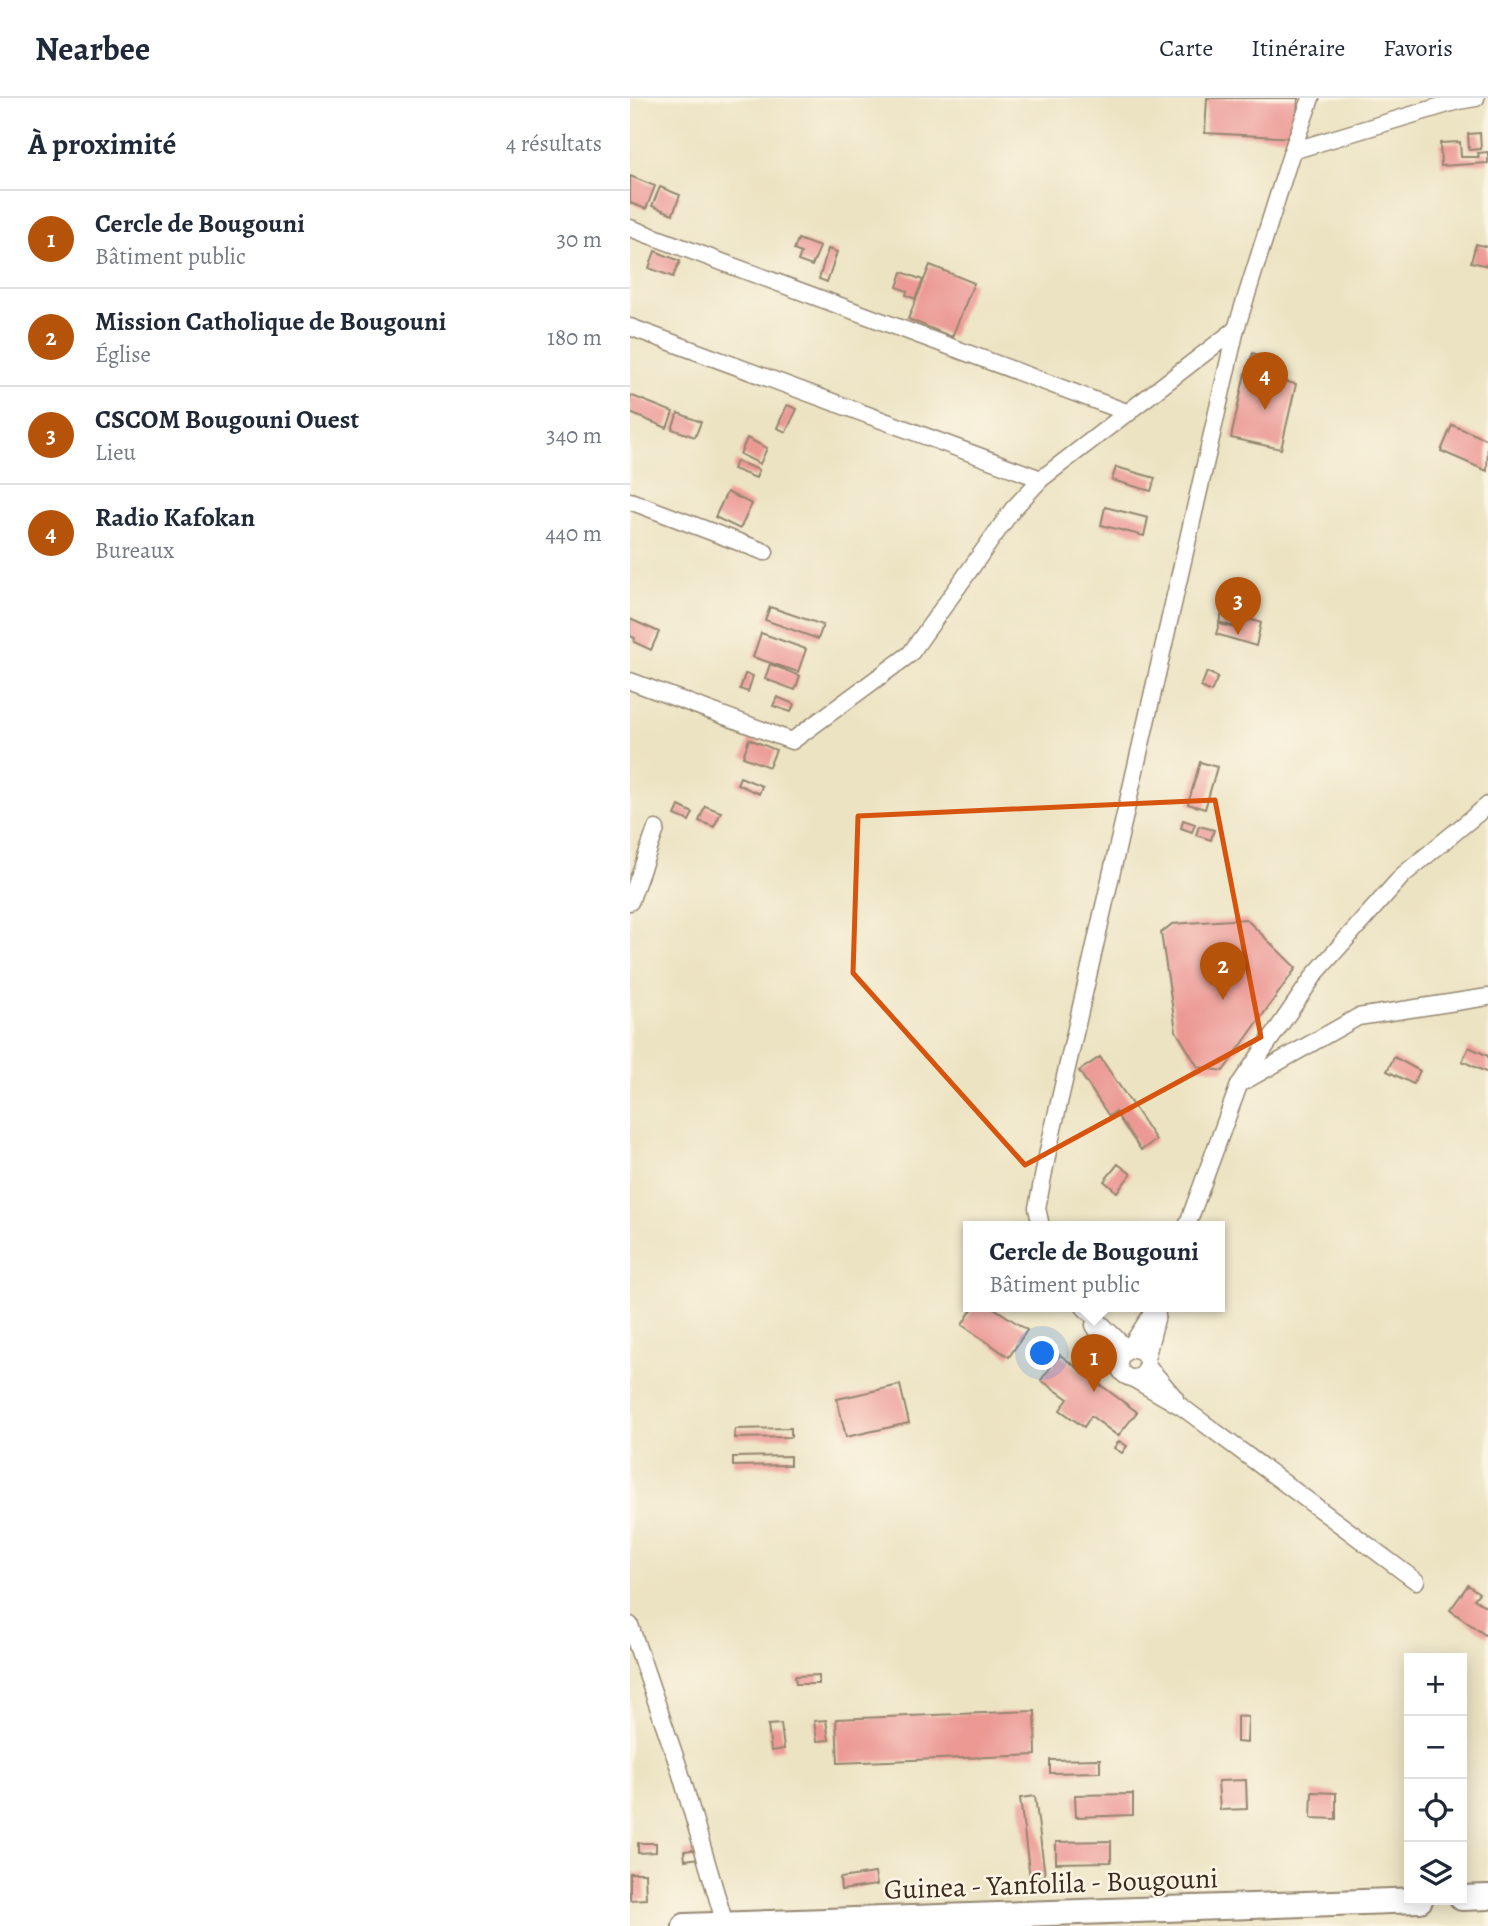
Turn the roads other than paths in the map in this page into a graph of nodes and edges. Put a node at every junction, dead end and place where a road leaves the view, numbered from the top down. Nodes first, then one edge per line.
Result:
1 (1311, 98) edge
2 (1476, 98) edge
3 (1292, 151) junction
4 (630, 228) edge
5 (630, 327) edge
6 (1237, 329) junction
7 (1129, 413) junction
8 (1041, 479) junction
9 (630, 501) edge
10 (765, 552) dead end
11 (630, 681) edge
12 (1488, 805) edge
13 (656, 829) dead end
14 (630, 902) edge
15 (1488, 997) edge
16 (1239, 1085) junction
17 (1040, 1221) edge
18 (1189, 1221) edge
19 (1087, 1312) edge
20 (1089, 1312) edge
21 (1154, 1312) edge
22 (1157, 1312) edge
23 (1128, 1350) junction
24 (1147, 1362) junction
25 (1126, 1373) junction
26 (1182, 1407) junction
27 (1416, 1581) dead end
28 (630, 1625) edge
29 (1488, 1897) edge
30 (1467, 1898) edge
31 (1404, 1901) edge
32 (725, 1924) junction
33 (685, 1926) edge

1 - 3 street
2 - 3 street
3 - 6 street
4 - 7 street
5 - 8 street
6 - 7 street
6 - 17 street
7 - 8 street
8 - 11 street
9 - 10 street
12 - 16 street
13 - 14 street
15 - 16 street
16 - 18 street
19 - 25 street
20 - 23 street
21 - 23 street
22 - 24 street
23 - 24 street
23 - 25 street
24 - 25 street
24 - 26 street
25 - 26 street
26 - 27 street
28 - 32 street
29 - 30 main road
31 - 32 main road, Guinea - Yanfolila - Bougouni
32 - 33 main road, Guinea - Yanfolila - Bougouni

